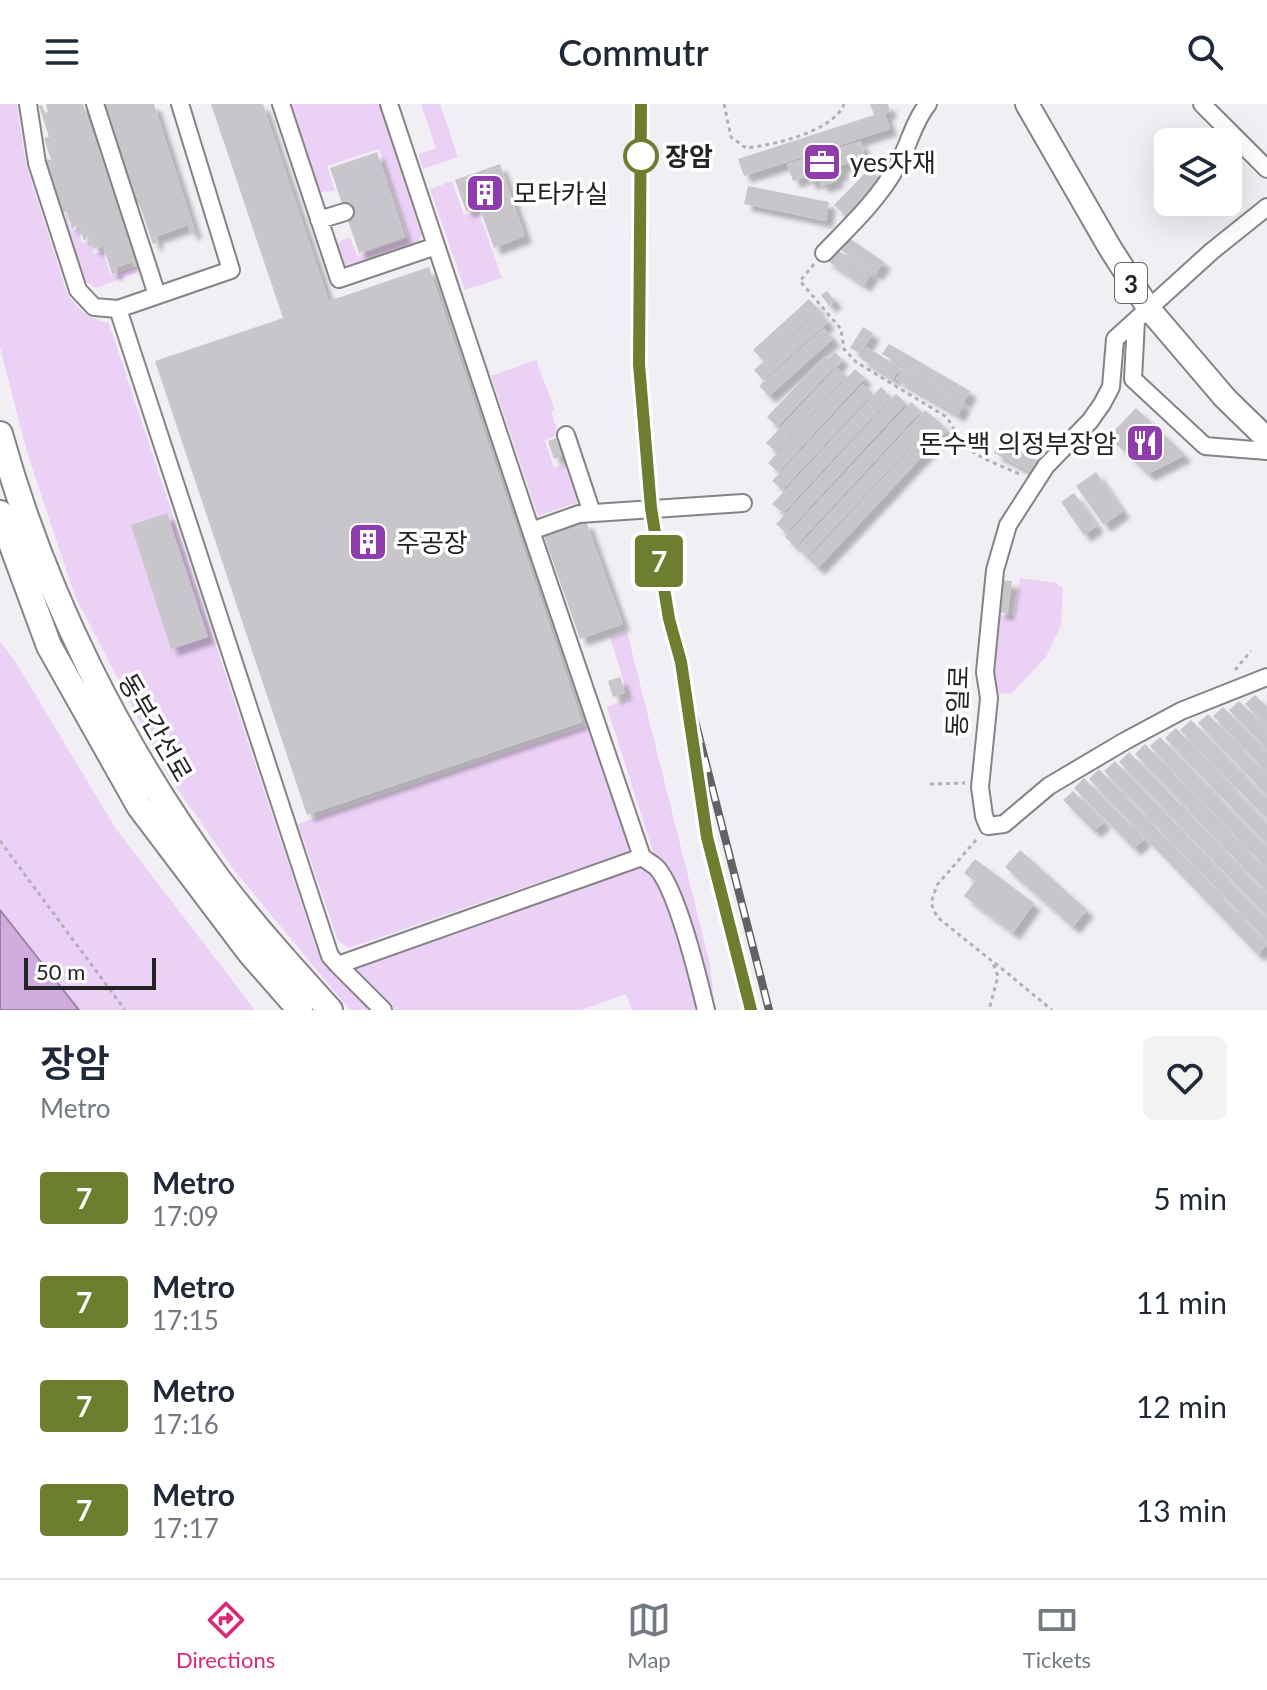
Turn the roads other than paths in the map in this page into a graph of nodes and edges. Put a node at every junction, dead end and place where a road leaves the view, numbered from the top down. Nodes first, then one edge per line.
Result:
1 (28, 104) edge
2 (95, 104) edge
3 (180, 104) edge
4 (281, 104) edge
5 (389, 104) edge
6 (928, 104) edge
7 (1027, 104) edge
8 (1202, 104) edge
9 (1267, 169) edge
10 (1267, 207) edge
11 (345, 212) dead end
12 (319, 220) junction
13 (436, 246) junction
14 (824, 253) road end
15 (157, 295) junction
16 (118, 309) junction
17 (1142, 315) junction
18 (0, 434) edge
19 (566, 435) dead end
20 (1267, 439) edge
21 (1267, 451) edge
22 (743, 503) dead end
23 (0, 513) edge
24 (592, 513) junction
25 (531, 531) junction
26 (1267, 677) edge
27 (642, 857) junction
28 (338, 965) junction
29 (300, 1010) edge
30 (330, 1010) edge
31 (383, 1010) edge
32 (706, 1010) edge

1 - 16 street
2 - 15 street
3 - 15 street
4 - 12 street
5 - 13 street
6 - 14 street
7 - 17 main road, 3
8 - 9 street
10 - 17 street, 동일로
11 - 12 street
12 - 13 street
13 - 25 street
15 - 16 street
16 - 28 street
17 - 20 main road, 3
17 - 21 street
17 - 26 street, 동일로
18 - 30 highway, 동부간선로
19 - 24 street
22 - 24 street
23 - 29 highway, 동부간선로
24 - 25 street
25 - 27 street
27 - 28 street
27 - 32 street
28 - 31 street

